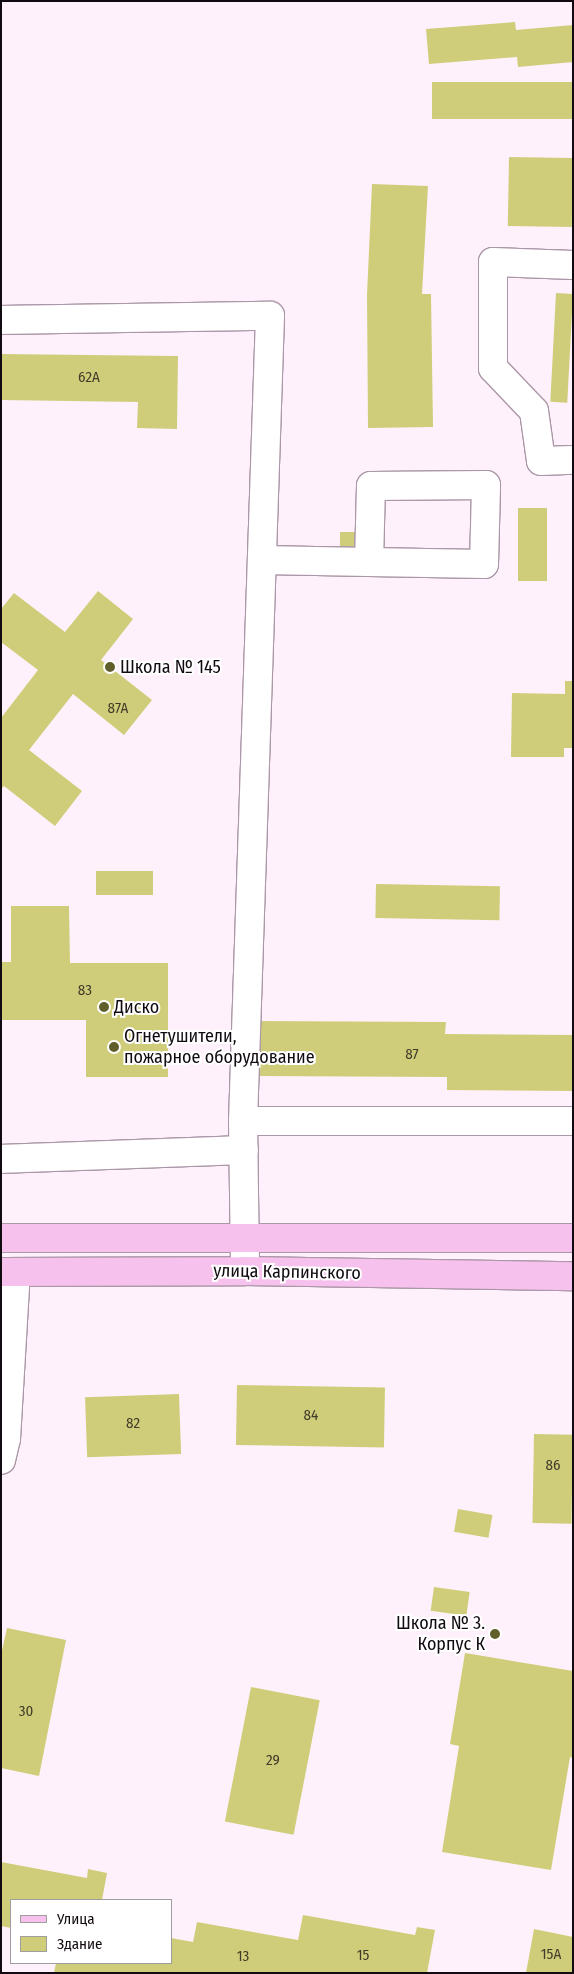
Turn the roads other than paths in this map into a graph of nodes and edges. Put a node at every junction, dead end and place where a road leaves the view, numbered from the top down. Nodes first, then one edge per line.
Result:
1 (573, 265) edge
2 (1, 320) edge
3 (573, 460) edge
4 (262, 560) junction
5 (369, 562) junction
6 (243, 1121) junction
7 (573, 1121) edge
8 (244, 1150) junction
9 (1, 1159) edge
10 (244, 1237) junction
11 (1, 1238) edge
12 (573, 1238) edge
13 (245, 1271) junction
14 (8, 1272) edge
15 (573, 1276) edge
16 (3, 1446) edge

1 - 3 street
2 - 4 street
4 - 5 street
4 - 6 street
5 - 5 street
6 - 7 street
6 - 8 street
8 - 9 street
8 - 10 street
10 - 11 main road, улица Карпинского
10 - 12 main road, улица Карпинского
10 - 13 street
13 - 14 main road, улица Карпинского
13 - 15 main road, улица Карпинского
14 - 16 street

